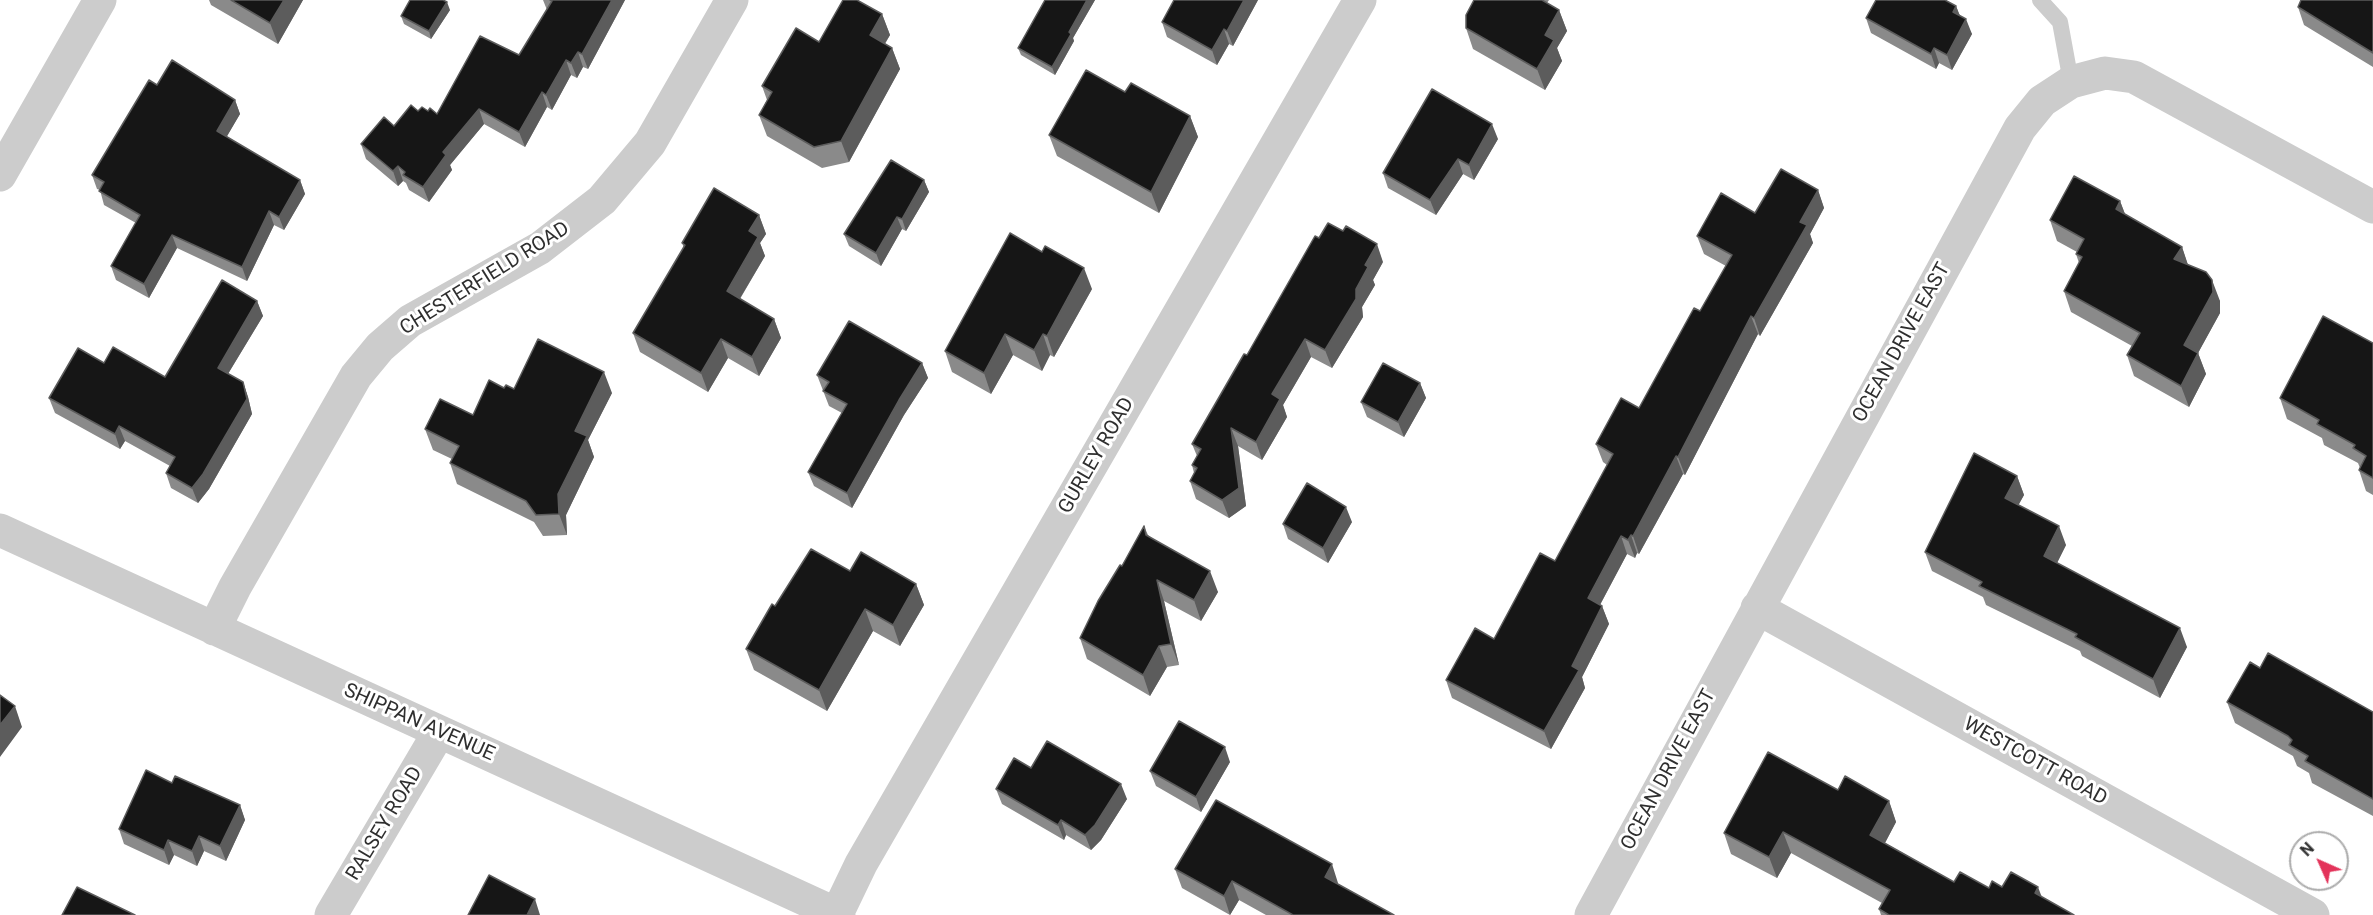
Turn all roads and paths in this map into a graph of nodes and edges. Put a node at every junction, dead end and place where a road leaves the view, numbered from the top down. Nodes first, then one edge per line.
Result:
1 (100, 0) edge
2 (732, 0) edge
3 (1360, 0) edge
4 (2040, 0) edge
5 (2072, 82) junction
6 (0, 175) edge
7 (2373, 207) edge
8 (0, 530) edge
9 (1757, 608) junction
10 (214, 629) junction
11 (439, 732) junction
12 (331, 915) edge
13 (838, 915) edge
14 (1591, 915) edge
15 (2313, 915) edge

1 - 6 street
2 - 10 street, CHESTERFIELD ROAD
3 - 13 street, GURLEY ROAD
4 - 5 lane
5 - 7 street, OCEAN DRIVE EAST
5 - 9 street, OCEAN DRIVE EAST
8 - 10 street, SHIPPAN AVENUE
9 - 14 street, OCEAN DRIVE EAST
9 - 15 street, WESTCOTT ROAD
10 - 11 street, SHIPPAN AVENUE
11 - 12 street, RALSEY ROAD
11 - 13 street, SHIPPAN AVENUE

